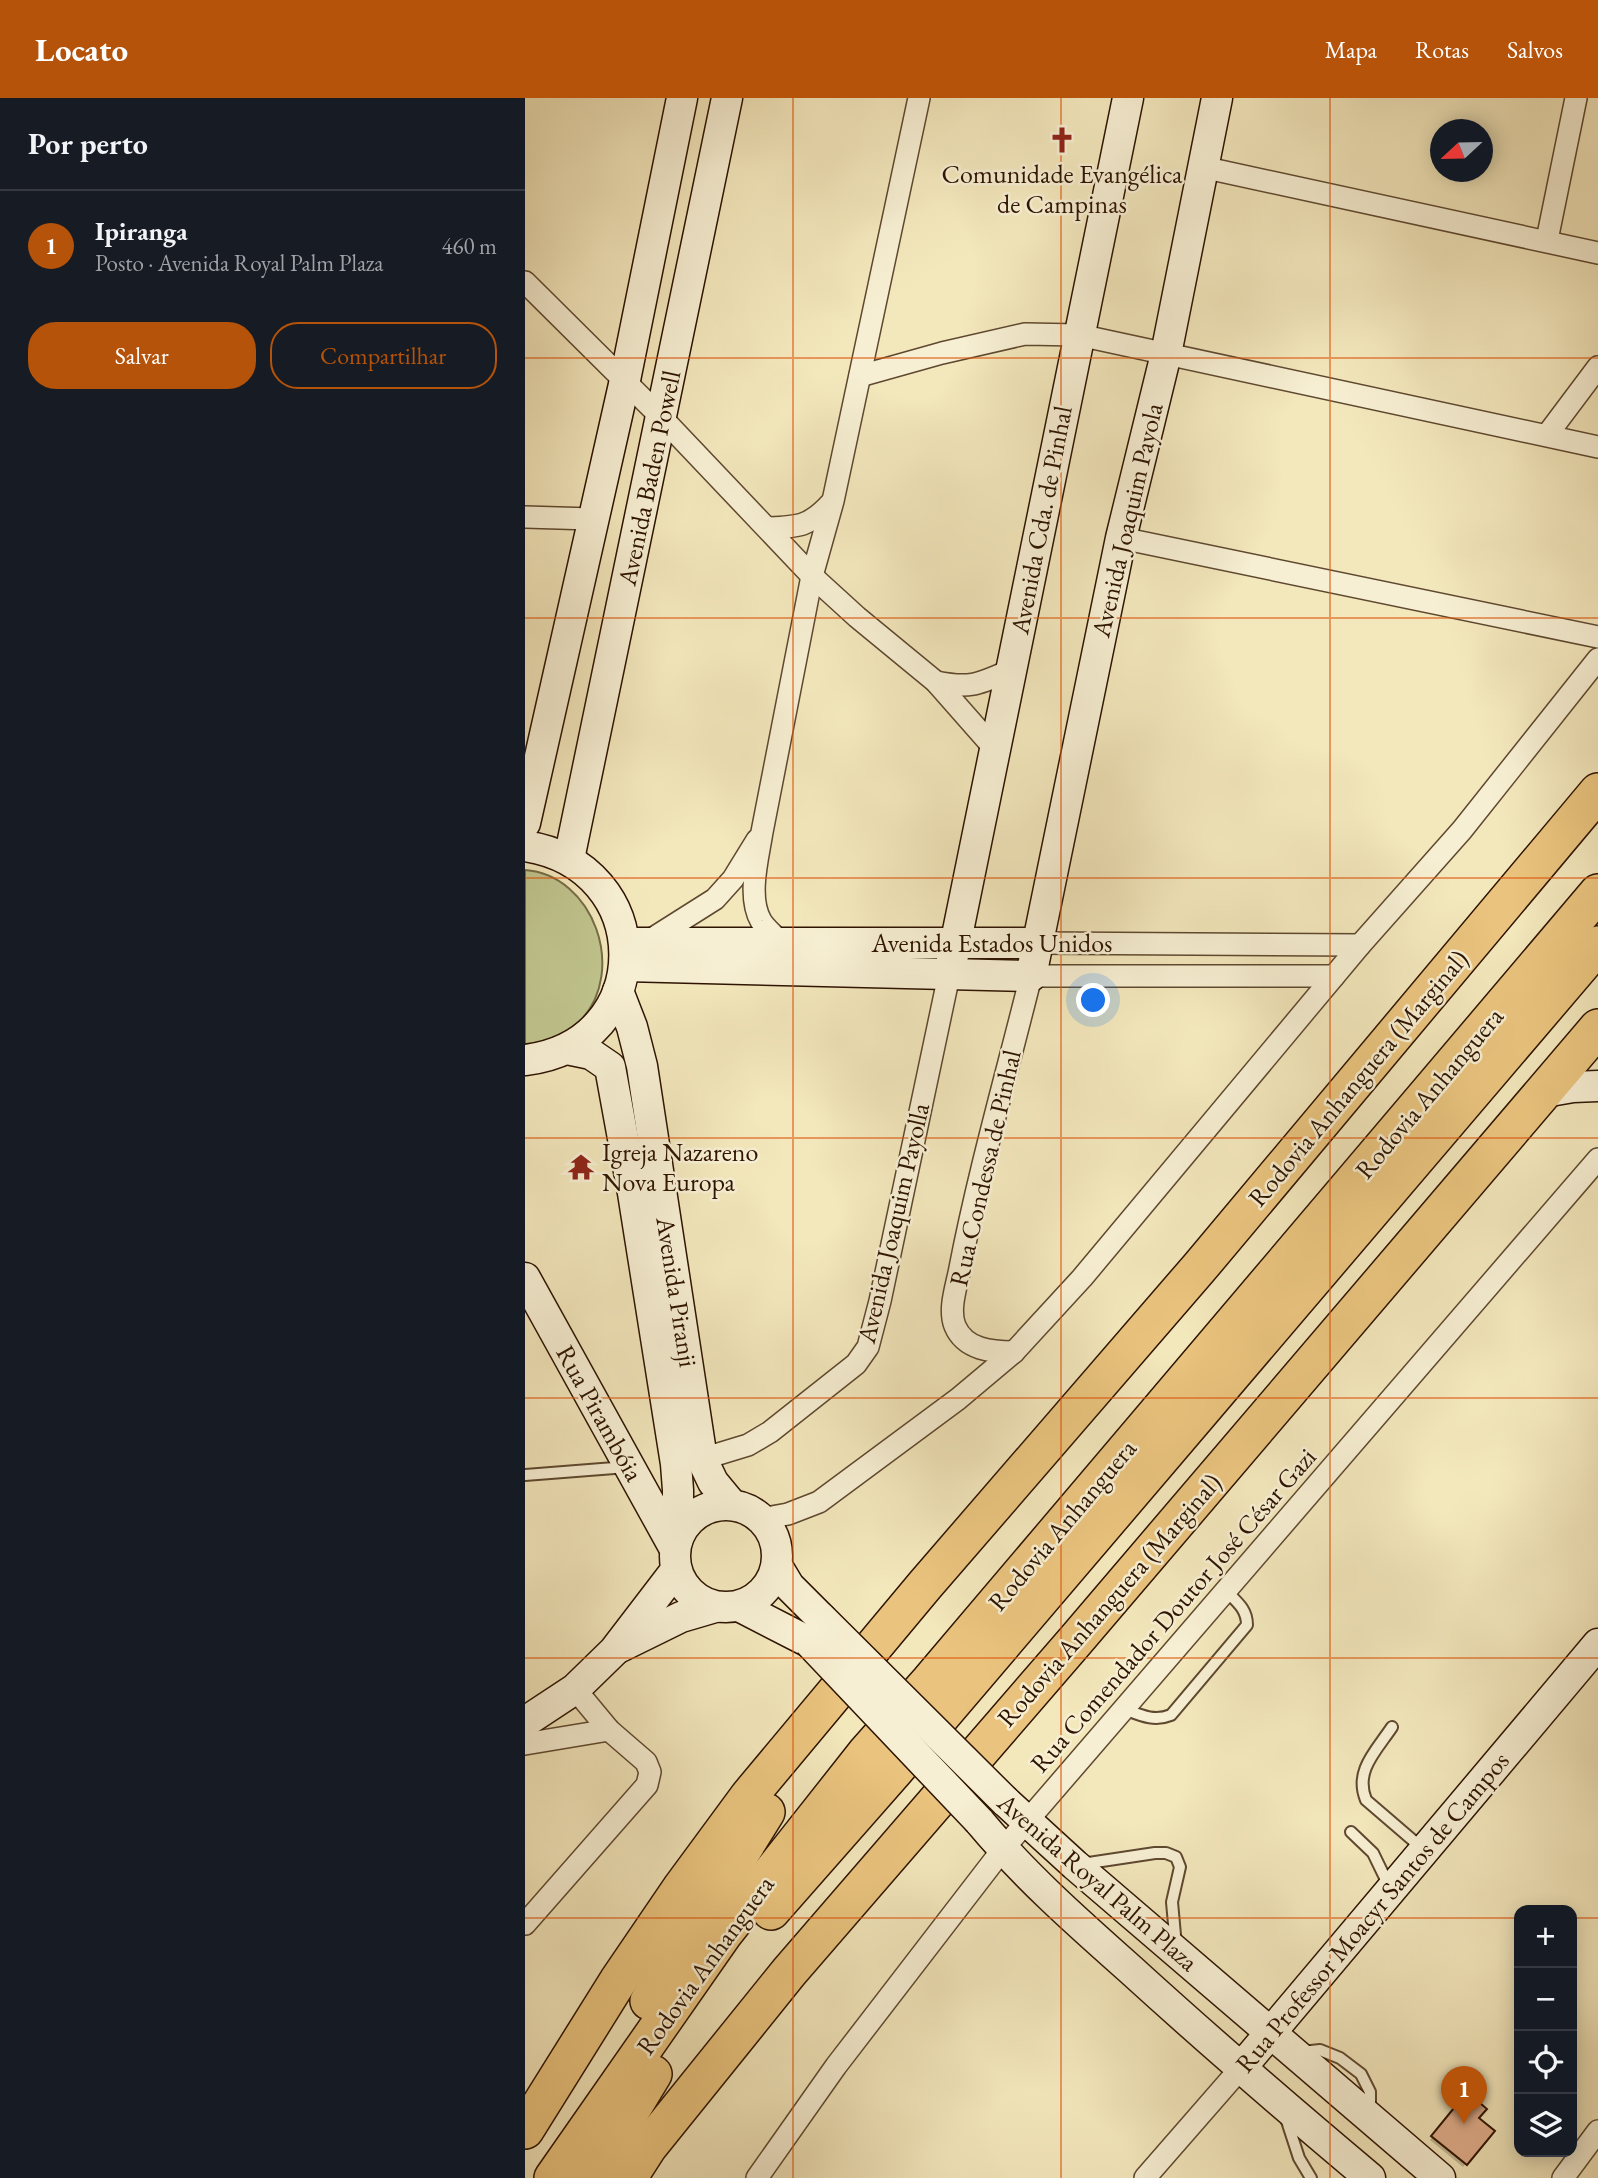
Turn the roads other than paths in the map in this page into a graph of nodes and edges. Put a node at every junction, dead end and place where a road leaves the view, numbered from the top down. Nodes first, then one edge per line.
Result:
1 (683, 98) edge
2 (727, 98) edge
3 (919, 98) edge
4 (1128, 98) edge
5 (1217, 98) edge
6 (1576, 98) edge
7 (1202, 167) junction
8 (1547, 240) junction
9 (1598, 253) edge
10 (525, 282) edge
11 (1079, 335) junction
12 (1166, 354) junction
13 (1598, 367) edge
14 (860, 376) junction
15 (625, 380) junction
16 (662, 418) junction
17 (1546, 435) junction
18 (1598, 447) edge
19 (833, 502) junction
20 (525, 517) edge
21 (592, 519) junction
22 (769, 528) junction
23 (1121, 538) junction
24 (812, 576) junction
25 (1598, 637) edge
26 (1598, 659) edge
27 (1011, 670) junction
28 (936, 682) junction
29 (535, 735) edge
30 (995, 749) junction
31 (1598, 792) edge
32 (525, 823) edge
33 (762, 832) junction
34 (525, 846) edge
35 (569, 859) junction
36 (1598, 893) edge
37 (780, 942) junction
38 (954, 943) junction
39 (1037, 943) junction
40 (1360, 945) junction
41 (1598, 945) edge
42 (628, 961) junction
43 (949, 975) junction
44 (1031, 976) junction
45 (1334, 976) junction
46 (1598, 1028) edge
47 (567, 1049) junction
48 (525, 1059) edge
49 (1598, 1086) edge
50 (1544, 1092) junction
51 (1598, 1159) edge
52 (525, 1278) edge
53 (1014, 1352) junction
54 (702, 1459) junction
55 (630, 1467) junction
56 (525, 1475) edge
57 (732, 1505) junction
58 (761, 1519) junction
59 (676, 1552) junction
60 (777, 1566) junction
61 (925, 1585) junction
62 (1226, 1591) junction
63 (727, 1607) junction
64 (815, 1630) junction
65 (1598, 1643) edge
66 (614, 1651) junction
67 (575, 1689) junction
68 (1124, 1709) junction
69 (525, 1723) edge
70 (1392, 1727) dead end
71 (609, 1730) junction
72 (525, 1744) edge
73 (1026, 1822) junction
74 (1351, 1832) dead end
75 (1003, 1849) junction
76 (1425, 1851) junction
77 (1075, 1865) junction
78 (1392, 1890) junction
79 (525, 1924) edge
80 (1176, 1952) junction
81 (1270, 2033) junction
82 (1240, 2069) junction
83 (1283, 2105) junction
84 (525, 2130) edge
85 (1598, 2131) edge
86 (553, 2177) edge
87 (590, 2178) edge
88 (628, 2178) edge
89 (757, 2178) edge
90 (1145, 2178) edge
91 (1311, 2178) edge
92 (1370, 2178) edge
93 (1440, 2178) edge
94 (1563, 2178) edge

1 - 15 main road, Avenida Baden Powell
2 - 16 main road, Avenida Baden Powell
3 - 14 street
4 - 11 main road, Avenida Cda. de Pinhal
5 - 7 main road, Avenida Joaquim Payola
6 - 8 street
7 - 8 street
7 - 12 main road, Avenida Joaquim Payola
8 - 9 street
10 - 15 street
11 - 12 street
11 - 14 street
11 - 27 main road, Avenida Cda. de Pinhal
12 - 17 street
12 - 23 main road, Avenida Joaquim Payola
13 - 17 street
14 - 19 street
15 - 16 street
15 - 21 main road, Avenida Baden Powell
16 - 22 street
16 - 35 main road, Avenida Baden Powell
17 - 18 street
19 - 22 street
19 - 24 street
20 - 21 street
21 - 29 main road, Avenida Baden Powell
22 - 24 street
23 - 25 street
23 - 39 main road, Avenida Joaquim Payola
24 - 28 street
24 - 33 street
26 - 40 street
27 - 28 street
27 - 30 main road, Avenida Cda. de Pinhal
28 - 30 street
29 - 32 main road, Avenida Baden Powell
30 - 38 main road, Avenida Cda. de Pinhal
31 - 61 highway, Rodovia Anhanguera (Marginal)
33 - 37 street
33 - 42 street
34 - 35 main road, Avenida Piranji
35 - 42 main road, Avenida Piranji
36 - 86 highway, Rodovia Anhanguera
37 - 38 main road, Avenida Estados Unidos
37 - 42 main road, Avenida Estados Unidos
38 - 39 main road, Avenida Estados Unidos
38 - 43 main road, Avenida Joaquim Payolla
39 - 40 street, Avenida Estados Unidos
39 - 44 main road, Rua Condessa de Pinhal
40 - 45 street
41 - 87 highway, Rodovia Anhanguera
42 - 43 main road, Avenida Estados Unidos
42 - 47 main road
42 - 54 main road, Avenida Piranji
43 - 44 main road, Avenida Estados Unidos
43 - 54 street, Avenida Joaquim Payolla
44 - 45 street, Avenida Estados Unidos
44 - 53 street, Rua Condessa de Pinhal
45 - 53 street
46 - 50 highway, Rodovia Anhanguera (Marginal)
47 - 48 main road
47 - 59 main road, Avenida Piranji
49 - 50 main road
50 - 88 highway, Rodovia Anhanguera (Marginal)
51 - 62 street, Rua Comendador Doutor José César Gazi
52 - 55 main road, Rua Pirambóia
53 - 58 street
54 - 57 main road, Avenida Piranji
55 - 56 lane
55 - 59 main road, Rua Pirambóia
57 - 58 main road
57 - 59 main road
58 - 60 main road
59 - 63 main road
59 - 66 main road
60 - 63 main road
60 - 64 main road, Avenida Royal Palm Plaza
61 - 84 highway
61 - 86 highway
62 - 68 street, Rua Comendador Doutor José César Gazi
62 - 68 lane
63 - 64 main road, Avenida Royal Palm Plaza
63 - 66 main road
64 - 73 main road, Avenida Royal Palm Plaza, bridge
64 - 75 main road, Avenida Royal Palm Plaza, bridge
65 - 76 main road, Rua Professor Moacyr Santos de Campos
66 - 67 main road
67 - 69 main road
67 - 71 street
68 - 73 street, Rua Comendador Doutor José César Gazi
70 - 76 lane
71 - 72 street
71 - 79 street
73 - 75 street, Rua Comendador Doutor José César Gazi
73 - 77 main road, Avenida Royal Palm Plaza
74 - 78 lane
75 - 82 main road, Avenida Royal Palm Plaza
75 - 89 street, Rua Comendador Doutor José César Gazi
76 - 78 main road, Rua Professor Moacyr Santos de Campos
77 - 80 main road, Avenida Royal Palm Plaza
77 - 80 lane
78 - 81 main road, Rua Professor Moacyr Santos de Campos
80 - 81 main road, Avenida Royal Palm Plaza
81 - 82 main road, Rua Professor Moacyr Santos de Campos
81 - 93 main road, Avenida Royal Palm Plaza
82 - 83 main road, Avenida Royal Palm Plaza
82 - 90 street, Rua Professor Moacyr Santos de Campos
83 - 91 lane
83 - 92 main road, Avenida Royal Palm Plaza
85 - 94 street

